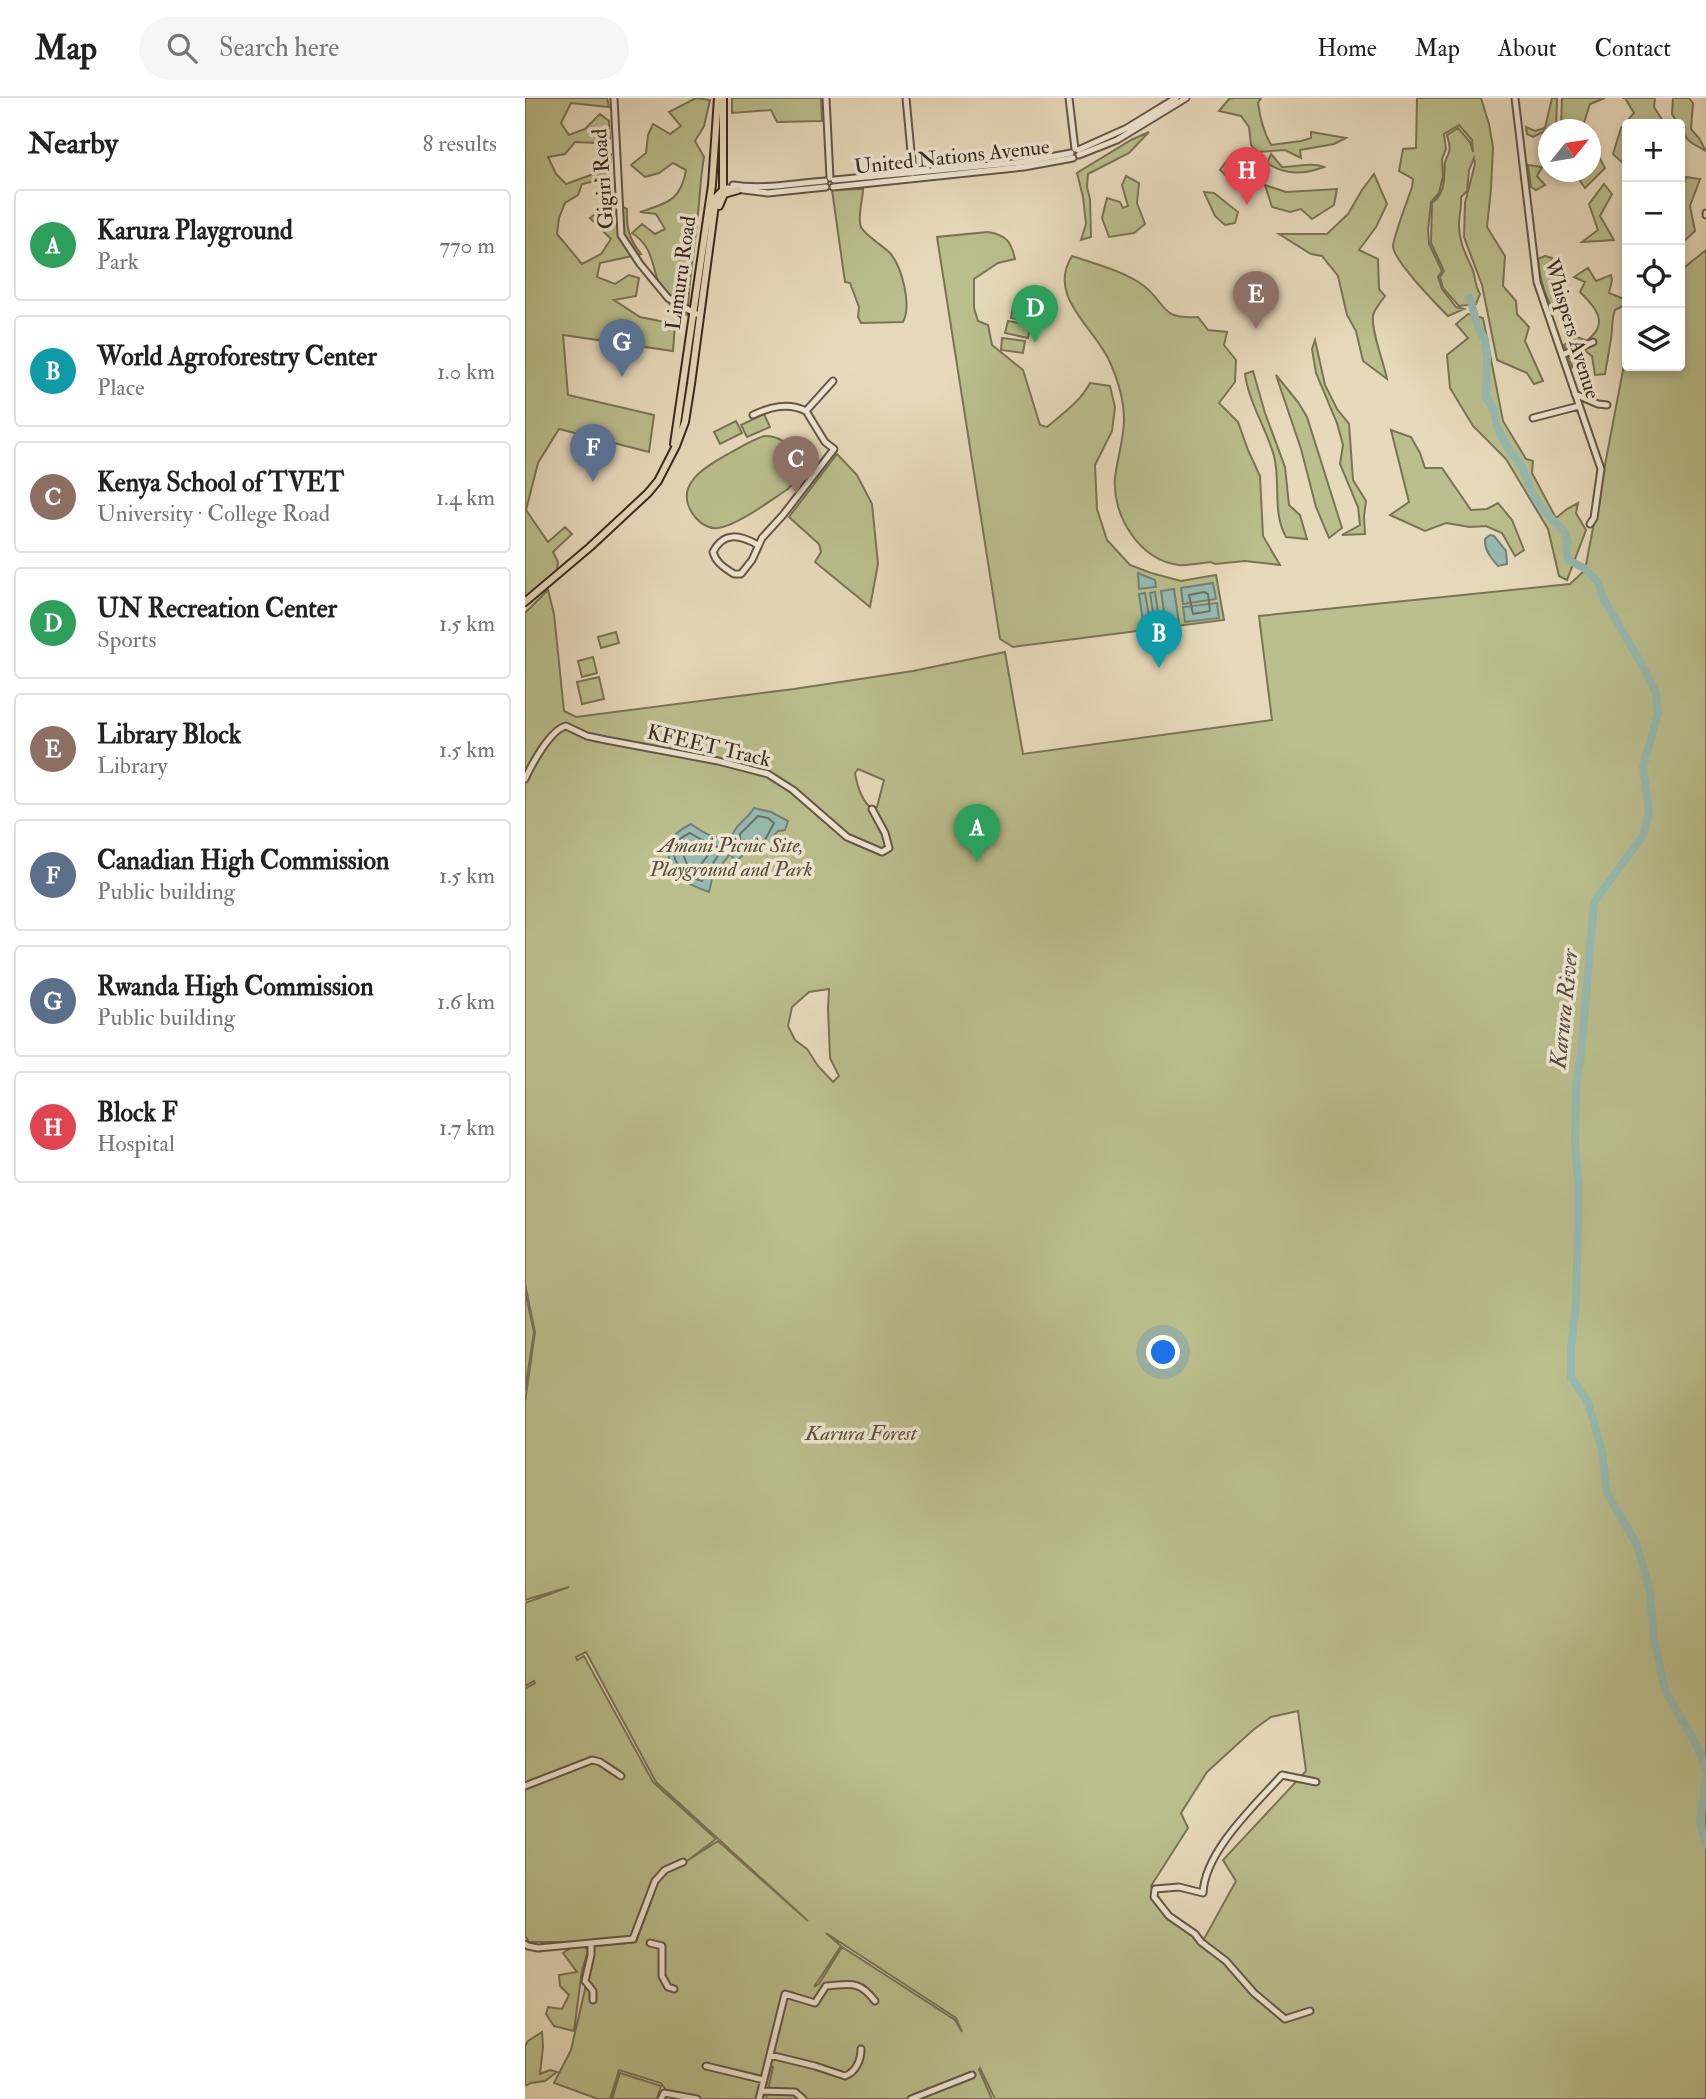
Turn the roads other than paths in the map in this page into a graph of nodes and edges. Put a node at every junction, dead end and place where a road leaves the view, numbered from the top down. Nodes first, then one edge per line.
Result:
1 (614, 98) edge
2 (720, 98) edge
3 (826, 98) edge
4 (907, 98) edge
5 (1069, 98) edge
6 (1176, 98) edge
7 (1186, 98) edge
8 (1515, 98) edge
9 (1075, 153) junction
10 (913, 173) junction
11 (712, 179) junction
12 (722, 179) junction
13 (830, 183) junction
14 (736, 187) junction
15 (711, 189) junction
16 (720, 192) junction
17 (710, 238) junction
18 (700, 290) junction
19 (702, 305) junction
20 (694, 311) junction
21 (701, 319) junction
22 (1593, 342) dead end
23 (1562, 355) junction
24 (833, 381) dead end
25 (1575, 394) junction
26 (1607, 405) dead end
27 (1579, 406) junction
28 (806, 411) junction
29 (753, 415) dead end
30 (1533, 418) dead end
31 (672, 453) junction
32 (1590, 524) dead end
33 (758, 545) junction
34 (525, 602) edge
35 (525, 779) edge
36 (872, 809) dead end
37 (621, 1776) dead end
38 (1316, 1782) dead end
39 (525, 1786) edge
40 (683, 1862) dead end
41 (650, 1943) dead end
42 (525, 1944) edge
43 (591, 1944) junction
44 (674, 1989) dead end
45 (593, 2000) dead end
46 (875, 2001) dead end
47 (1310, 2011) dead end
48 (861, 2049) dead end
49 (770, 2055) junction
50 (706, 2066) dead end
51 (972, 2075) dead end
52 (764, 2080) junction
53 (761, 2091) junction
54 (661, 2099) edge
55 (697, 2099) edge
56 (759, 2099) edge
57 (803, 2099) edge
58 (911, 2099) edge

1 - 20 street, Gigiri Road
2 - 11 main road, Limuru Road
2 - 12 main road, Limuru Road
3 - 13 street
4 - 10 street
5 - 9 street
6 - 9 street, United Nations Avenue
7 - 9 street, United Nations Avenue
8 - 23 street, Whispers Avenue
9 - 10 street, United Nations Avenue
9 - 13 street, United Nations Avenue
10 - 13 street, United Nations Avenue
11 - 12 main road
11 - 15 main road, Limuru Road
12 - 14 main road
12 - 16 main road, Limuru Road
13 - 14 street, United Nations Avenue
14 - 16 street, United Nations Avenue
14 - 17 main road
15 - 16 main road
15 - 18 main road, Limuru Road
16 - 17 main road, Limuru Road
17 - 18 main road, Limuru Road
18 - 19 main road, Limuru Road
18 - 20 main road, Limuru Road
19 - 20 street
19 - 21 main road, Limuru Road
20 - 21 street, Gigiri Road
20 - 31 main road, Limuru Road
21 - 31 main road, Limuru Road
22 - 23 street
23 - 25 street, Whispers Avenue
24 - 28 street
25 - 26 street
25 - 27 street, Whispers Avenue
27 - 30 street
27 - 32 street, Whispers Avenue
28 - 29 street
28 - 33 street
31 - 34 main road, Limuru Road
33 - 33 street
35 - 36 street, KFEET Track
37 - 39 street
38 - 47 street
40 - 43 street
41 - 44 street
42 - 43 street
43 - 45 street
46 - 49 street
48 - 49 street
49 - 52 street
50 - 52 street
51 - 58 street
52 - 53 street
53 - 56 street
53 - 57 street
54 - 55 street

